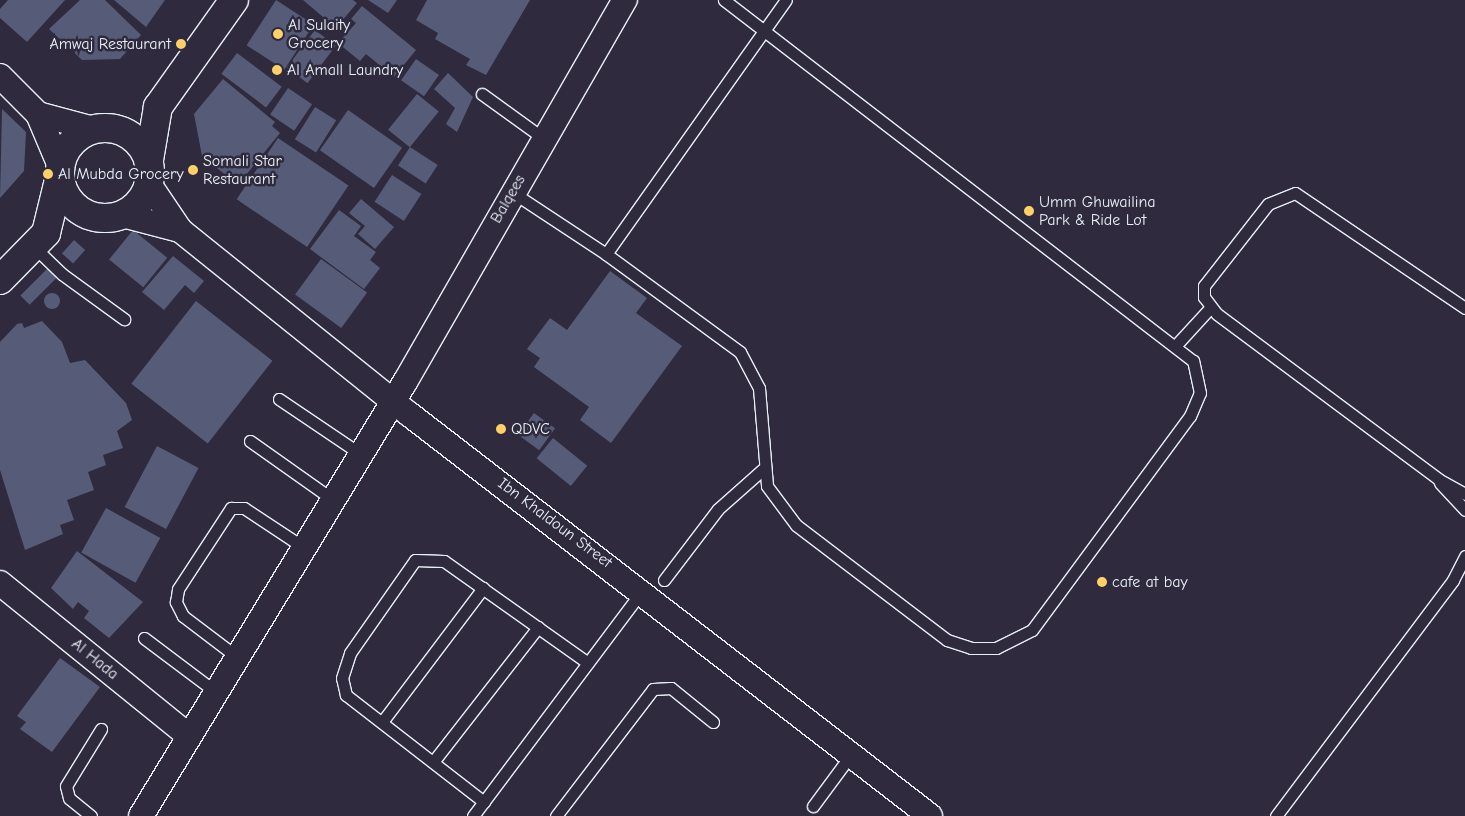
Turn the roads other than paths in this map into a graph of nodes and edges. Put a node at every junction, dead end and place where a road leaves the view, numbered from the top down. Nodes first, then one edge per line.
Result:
1 (234, 0) edge
2 (724, 0) edge
3 (786, 0) edge
4 (618, 2) edge
5 (764, 30) junction
6 (0, 76) edge
7 (482, 94) dead end
8 (158, 107) junction
9 (38, 114) junction
10 (103, 128) junction
11 (543, 138) junction
12 (60, 171) junction
13 (149, 172) junction
14 (512, 192) junction
15 (112, 217) junction
16 (180, 230) junction
17 (40, 239) junction
18 (606, 254) junction
19 (0, 280) edge
20 (1210, 308) junction
21 (1465, 308) edge
22 (124, 319) dead end
23 (1177, 344) junction
24 (279, 398) dead end
25 (392, 399) junction
26 (250, 441) dead end
27 (359, 453) junction
28 (762, 470) junction
29 (1438, 479) junction
30 (1465, 494) edge
31 (332, 499) junction
32 (1465, 510) edge
33 (303, 547) junction
34 (1465, 556) edge
35 (1465, 572) edge
36 (1453, 580) junction
37 (0, 583) edge
38 (653, 585) junction
39 (483, 588) junction
40 (538, 627) junction
41 (144, 638) dead end
42 (237, 657) junction
43 (588, 663) junction
44 (216, 692) junction
45 (382, 722) junction
46 (712, 722) dead end
47 (101, 729) dead end
48 (190, 736) junction
49 (850, 756) junction
50 (433, 762) junction
51 (484, 802) junction
52 (813, 806) dead end
53 (91, 816) edge
54 (142, 816) edge
55 (473, 816) edge
56 (556, 816) edge
57 (930, 816) edge
58 (1276, 816) edge

1 - 8 street
2 - 5 lane
3 - 5 lane
4 - 11 street, Balqees
5 - 18 lane
5 - 23 lane
6 - 9 street
7 - 11 lane
8 - 10 street
8 - 13 street
9 - 10 street
9 - 12 street
10 - 12 street
10 - 13 street
11 - 14 street, Balqees
12 - 15 street
12 - 17 street
13 - 15 street
13 - 16 street, Ibn Khaldoun Street
14 - 18 lane
14 - 25 street, Balqees
15 - 16 street, Ibn Khaldoun Street
15 - 17 street
16 - 25 street, Ibn Khaldoun Street
17 - 19 street
17 - 22 lane
18 - 28 lane
20 - 21 lane
20 - 23 lane
20 - 29 lane
23 - 28 lane
24 - 27 lane
25 - 27 street, Balqees
25 - 38 street, Ibn Khaldoun Street
26 - 31 lane
27 - 31 street, Balqees
28 - 38 lane
29 - 30 lane
29 - 32 lane
31 - 33 street, Balqees
33 - 42 street, Balqees
33 - 42 lane
34 - 36 lane
35 - 36 lane
36 - 58 lane
37 - 48 street, Al Hada
38 - 43 lane
38 - 49 street, Ibn Khaldoun Street
39 - 40 lane
39 - 45 lane
39 - 45 lane
40 - 43 lane
40 - 50 lane
41 - 44 lane
42 - 44 street, Balqees
43 - 51 lane
44 - 48 street, Balqees
45 - 50 lane
46 - 56 lane
47 - 53 lane
48 - 54 street, Balqees
49 - 52 lane
49 - 57 street, Ibn Khaldoun Street
50 - 51 lane
51 - 55 lane

